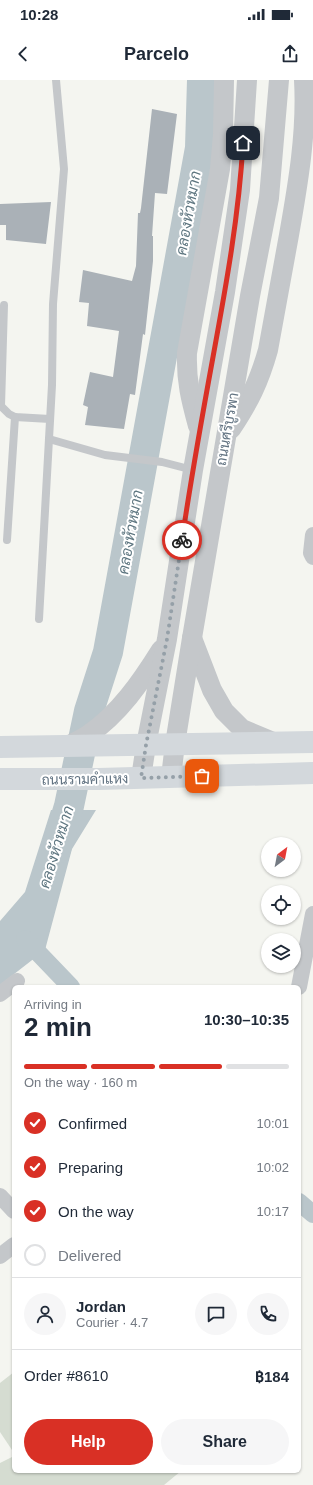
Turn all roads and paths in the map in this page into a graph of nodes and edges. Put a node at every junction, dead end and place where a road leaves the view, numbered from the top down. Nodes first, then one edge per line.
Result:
1 (56, 80) edge
2 (224, 80) edge
3 (247, 80) edge
4 (279, 80) edge
5 (307, 81) edge
6 (4, 305) dead end
7 (15, 417) junction
8 (50, 419) junction
9 (200, 432) junction
10 (226, 436) junction
11 (49, 439) junction
12 (193, 470) junction
13 (313, 535) edge
14 (7, 540) dead end
15 (313, 557) edge
16 (39, 619) dead end
17 (192, 638) junction
18 (167, 639) junction
19 (273, 742) junction
20 (313, 742) edge
21 (175, 744) junction
22 (146, 745) junction
23 (0, 747) edge
24 (66, 747) junction
25 (313, 773) edge
26 (171, 777) junction
27 (141, 778) junction
28 (0, 780) edge
29 (313, 914) edge
30 (17, 982) dead end
31 (13, 985) edge
32 (299, 985) edge
33 (12, 986) edge
34 (0, 994) edge
35 (0, 1196) edge
36 (12, 1209) edge
37 (12, 1247) edge
38 (0, 1256) edge

1 - 8 lane
2 - 9 street
3 - 9 street, ถนนศรีบูรพา
4 - 10 street, ถนนศรีบูรพา
5 - 10 street
6 - 7 lane
7 - 8 lane
7 - 14 lane
8 - 11 lane
9 - 12 street, ถนนศรีบูรพา
10 - 17 street, ถนนศรีบูรพา
11 - 12 lane
11 - 16 lane
12 - 18 street, ถนนศรีบูรพา
13 - 15 street
17 - 19 street
17 - 21 street, ถนนศรีบูรพา
18 - 22 street, ถนนศรีบูรพา
18 - 24 street
19 - 20 main road
19 - 21 main road
21 - 22 main road
21 - 26 street, ถนนศรีบูรพา
22 - 24 main road
22 - 27 street, ถนนศรีบูรพา
23 - 24 main road
25 - 26 main road, ถนนรามคำแหง
26 - 27 main road, ถนนรามคำแหง
27 - 28 main road, ถนนรามคำแหง
29 - 32 street
30 - 31 street
33 - 34 street
35 - 36 street
37 - 38 street

